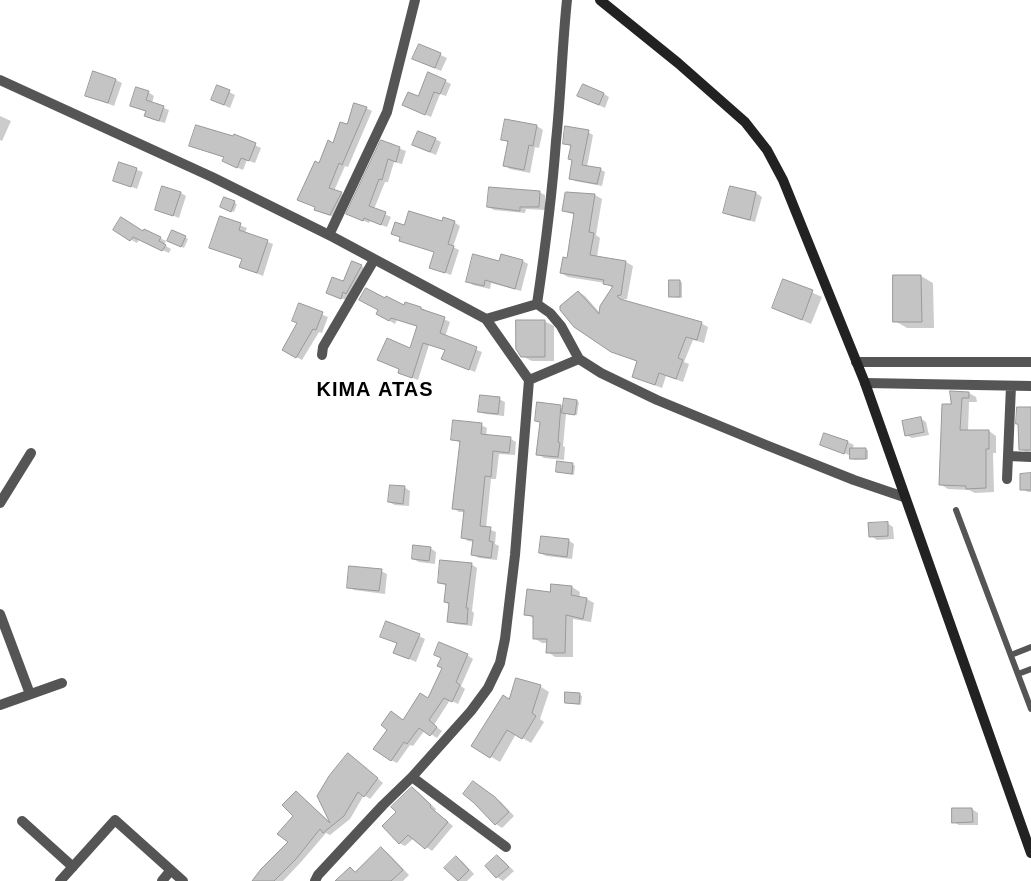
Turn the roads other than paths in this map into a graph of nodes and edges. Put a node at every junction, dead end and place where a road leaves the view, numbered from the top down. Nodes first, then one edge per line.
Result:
1 (415, 0) edge
2 (567, 0) edge
3 (600, 0) edge
4 (0, 80) edge
5 (329, 235) junction
6 (374, 260) junction
7 (537, 304) junction
8 (486, 319) junction
9 (322, 355) dead end
10 (579, 359) junction
11 (856, 362) junction
12 (1031, 362) edge
13 (529, 380) junction
14 (865, 383) junction
15 (1011, 386) junction
16 (1031, 386) edge
17 (31, 453) dead end
18 (1008, 456) junction
19 (1031, 457) edge
20 (1007, 479) dead end
21 (904, 497) junction
22 (0, 503) edge
23 (956, 510) dead end
24 (1, 621) edge
25 (1031, 647) edge
26 (1010, 655) junction
27 (1031, 669) edge
28 (1018, 674) junction
29 (62, 683) dead end
30 (30, 694) junction
31 (0, 705) edge
32 (1031, 709) edge
33 (412, 777) junction
34 (22, 821) dead end
35 (506, 847) dead end
36 (1031, 853) edge
37 (73, 867) junction
38 (171, 870) junction
39 (60, 881) edge
40 (162, 881) edge
41 (183, 881) edge
42 (315, 881) edge

1 - 5 street
2 - 7 street
3 - 11 main road
4 - 5 street
5 - 6 street
6 - 8 street
6 - 9 street
7 - 8 street
7 - 10 street
8 - 13 street
10 - 13 street
10 - 21 street
11 - 12 street
11 - 14 main road
13 - 33 street
14 - 15 street
14 - 21 main road
15 - 16 street
15 - 18 street
17 - 22 street
18 - 19 street
18 - 20 street
21 - 36 main road
23 - 26 lane
24 - 30 street
25 - 26 lane
26 - 28 lane
27 - 28 lane
28 - 32 lane
29 - 30 street
30 - 31 street
33 - 35 street
33 - 42 street
34 - 37 street
37 - 38 street
37 - 39 street
38 - 40 street
38 - 41 street

